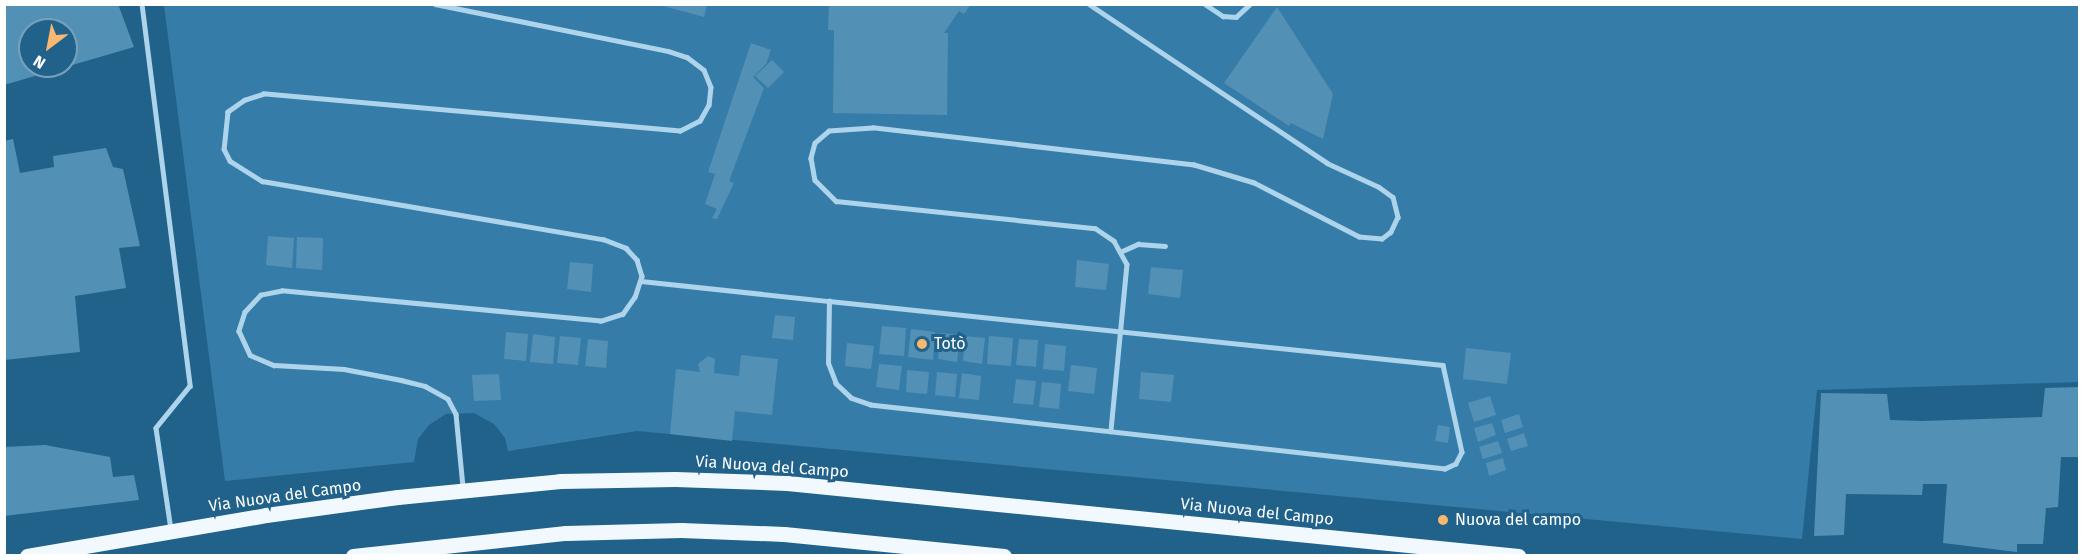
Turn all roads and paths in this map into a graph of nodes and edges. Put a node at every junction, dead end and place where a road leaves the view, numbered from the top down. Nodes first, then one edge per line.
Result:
1 (142, 4) edge
2 (435, 4) edge
3 (1089, 4) edge
4 (1205, 4) edge
5 (1250, 4) edge
6 (1166, 246) dead end
7 (1120, 252) junction
8 (641, 281) junction
9 (829, 301) junction
10 (1121, 331) junction
11 (1111, 432) junction
12 (463, 492) junction
13 (171, 531) junction
14 (973, 554) edge
15 (27, 555) edge
16 (353, 555) edge
17 (1004, 555) edge
18 (1518, 555) edge

1 - 13 lane
2 - 8 lane
3 - 7 lane
4 - 5 lane
6 - 7 lane
7 - 10 lane
8 - 9 lane
8 - 12 lane
9 - 10 lane
9 - 11 lane
10 - 11 lane
10 - 11 lane
12 - 13 main road, Via Nuova del Campo
12 - 18 main road, Via Nuova del Campo
13 - 15 main road, Via Nuova del Campo
14 - 16 main road
14 - 17 main road

